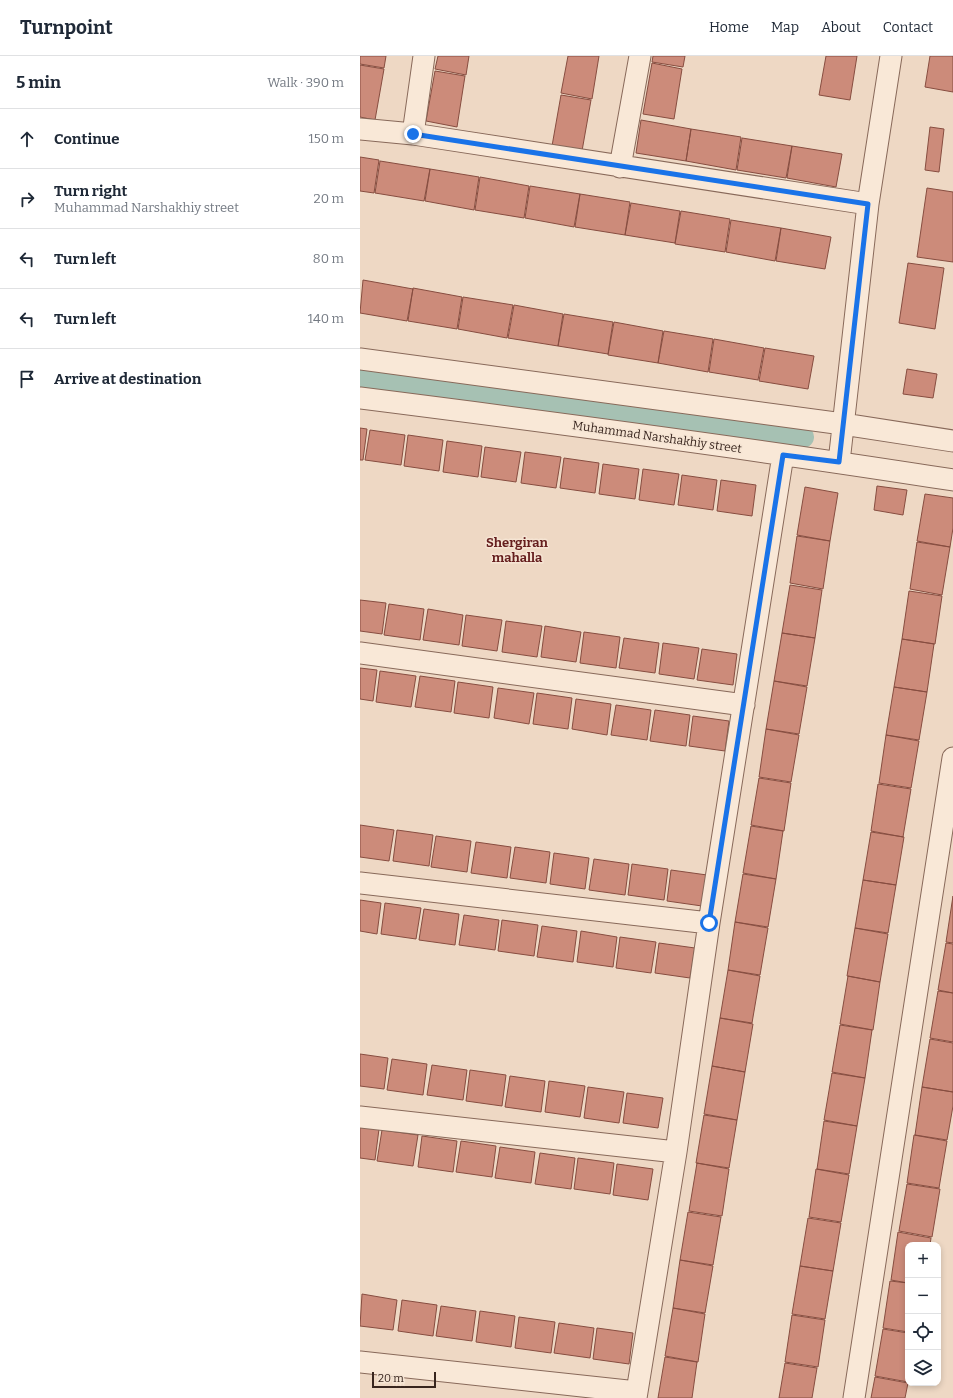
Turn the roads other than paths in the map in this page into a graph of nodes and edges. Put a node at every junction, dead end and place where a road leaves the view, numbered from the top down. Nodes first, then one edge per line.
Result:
1 (424, 56) edge
2 (640, 56) edge
3 (890, 56) edge
4 (360, 129) edge
5 (413, 134) junction
6 (620, 167) junction
7 (868, 204) junction
8 (360, 358) edge
9 (360, 398) edge
10 (843, 424) junction
11 (953, 441) edge
12 (783, 455) junction
13 (839, 462) junction
14 (953, 480) edge
15 (360, 653) edge
16 (744, 705) junction
17 (953, 758) edge
18 (360, 883) edge
19 (709, 923) junction
20 (360, 1117) edge
21 (676, 1152) junction
22 (360, 1362) edge
23 (636, 1395) edge
24 (854, 1398) edge

1 - 5 street
2 - 6 street
3 - 7 street
4 - 5 street
5 - 6 street
6 - 7 street
7 - 10 street
8 - 10 street
9 - 12 street, Muhammad Narshakhiy street
10 - 11 street
10 - 13 street
12 - 13 street, Muhammad Narshakhiy street
12 - 16 street
13 - 14 street, Muhammad Narshakhiy street
15 - 16 street
16 - 19 street
17 - 24 street
18 - 19 street
19 - 21 street
20 - 21 street
21 - 23 street
22 - 23 street

